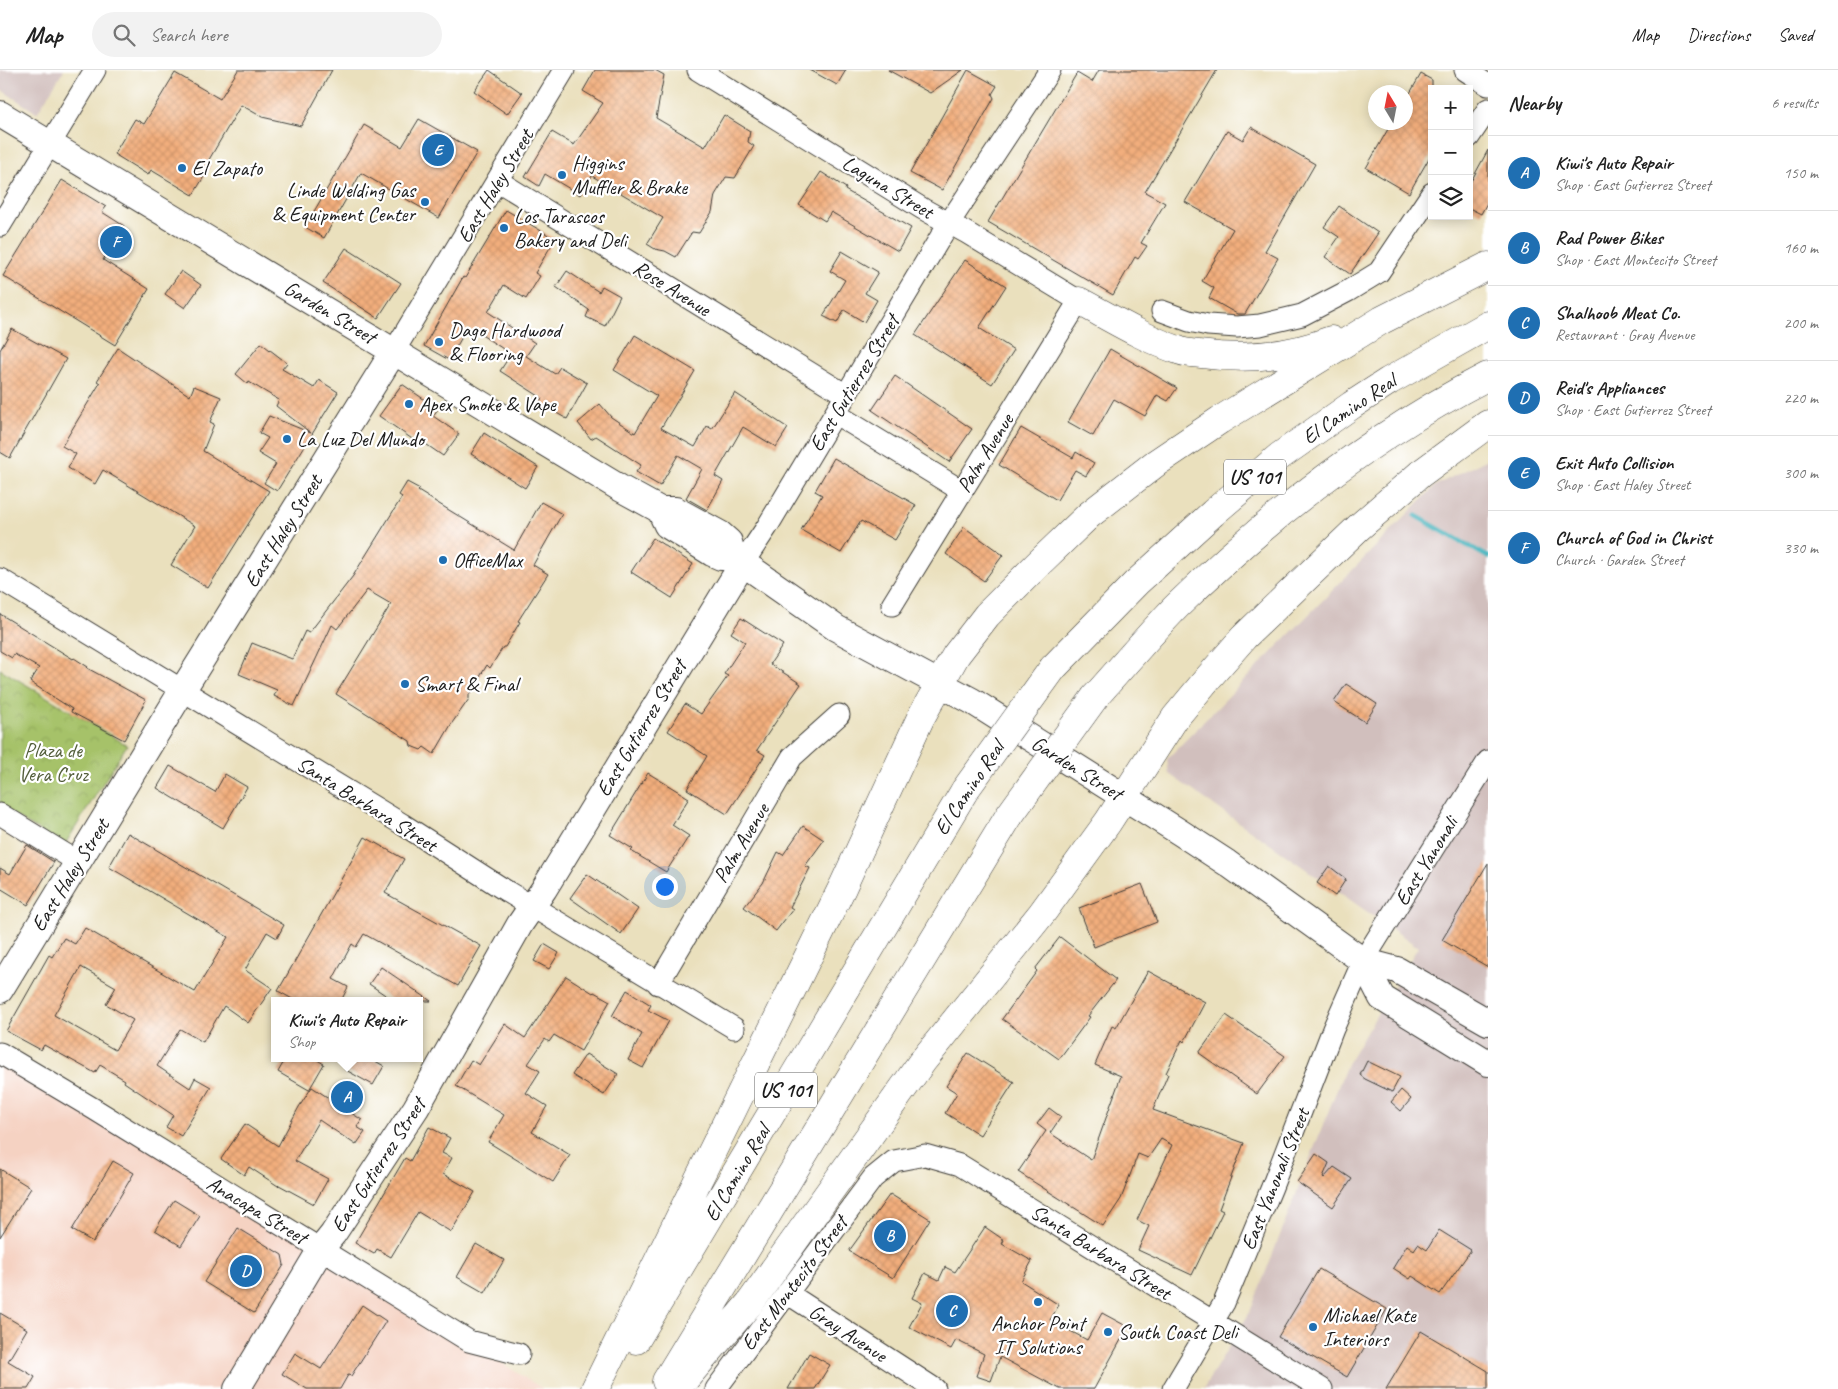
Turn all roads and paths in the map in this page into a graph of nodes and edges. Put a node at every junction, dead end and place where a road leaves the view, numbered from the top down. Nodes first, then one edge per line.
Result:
1 (95, 70) edge
2 (564, 70) edge
3 (698, 70) edge
4 (1050, 70) edge
5 (1465, 70) edge
6 (1488, 84) edge
7 (1488, 109) edge
8 (0, 114) edge
9 (1473, 131) edge
10 (50, 143) junction
11 (498, 181) junction
12 (1428, 200) edge
13 (950, 224) junction
14 (0, 226) edge
15 (1488, 266) edge
16 (1079, 301) junction
17 (1162, 311) dead end
18 (1382, 320) junction
19 (1488, 326) edge
20 (394, 351) junction
21 (1488, 376) edge
22 (846, 394) junction
23 (836, 414) junction
24 (1488, 424) edge
25 (962, 491) junction
26 (738, 559) junction
27 (0, 579) edge
28 (892, 605) dead end
29 (940, 683) junction
30 (182, 691) junction
31 (840, 715) dead end
32 (1488, 761) edge
33 (1124, 797) junction
34 (0, 814) edge
35 (78, 862) junction
36 (531, 906) junction
37 (1362, 961) junction
38 (658, 984) junction
39 (0, 990) edge
40 (1488, 1022) edge
41 (734, 1028) dead end
42 (0, 1054) edge
43 (1488, 1063) edge
44 (872, 1178) joint
45 (321, 1250) junction
46 (787, 1293) junction
47 (1213, 1322) junction
48 (519, 1354) dead end
49 (237, 1389) edge
50 (595, 1389) edge
51 (605, 1389) edge
52 (662, 1389) edge
53 (673, 1389) edge
54 (716, 1389) edge
55 (935, 1389) edge
56 (1173, 1389) edge
57 (1322, 1389) edge

1 - 10 street
2 - 11 street, East Haley Street
3 - 13 street, Laguna Street
4 - 13 street, East Gutierrez Street
5 - 6 street
7 - 9 street
8 - 10 main road, Garden Street
10 - 14 street
10 - 20 main road, Garden Street
11 - 20 street, East Haley Street
11 - 22 street, Rose Avenue
12 - 17 street
13 - 16 street, Laguna Street
13 - 22 street, East Gutierrez Street
15 - 18 highway
16 - 18 highway
16 - 25 street, Palm Avenue
18 - 29 highway
19 - 51 highway, El Camino Real / US 101, bridge
20 - 26 main road, Garden Street
20 - 30 main road, East Haley Street
21 - 52 highway, El Camino Real / US 101, bridge
22 - 23 street, East Gutierrez Street
23 - 25 street
23 - 26 street, East Gutierrez Street
24 - 33 highway
25 - 28 street, Palm Avenue
26 - 29 main road, Garden Street
26 - 36 main road, East Gutierrez Street
27 - 30 street, Santa Barbara Street
29 - 33 main road, Garden Street
29 - 50 highway
30 - 35 main road, East Haley Street
30 - 36 street, Santa Barbara Street
31 - 38 street, Palm Avenue
32 - 37 street, East Yanonali
33 - 37 main road, Garden Street
33 - 53 highway
34 - 35 street
35 - 39 main road, East Haley Street
36 - 38 street, Santa Barbara Street
36 - 45 main road, East Gutierrez Street
37 - 40 main road, Garden Street
37 - 43 main road, Garden Street
37 - 47 street, East Yanonali Street
38 - 41 street, Santa Barbara Street
42 - 45 street, Anacapa Street
44 - 46 street, East Montecito Street
44 - 47 street, Santa Barbara Street
45 - 48 street, Anacapa Street
45 - 49 main road, East Gutierrez Street
46 - 54 street, East Montecito Street
46 - 55 street, Gray Avenue
47 - 56 street, East Yanonali Street
47 - 57 street, Santa Barbara Street

